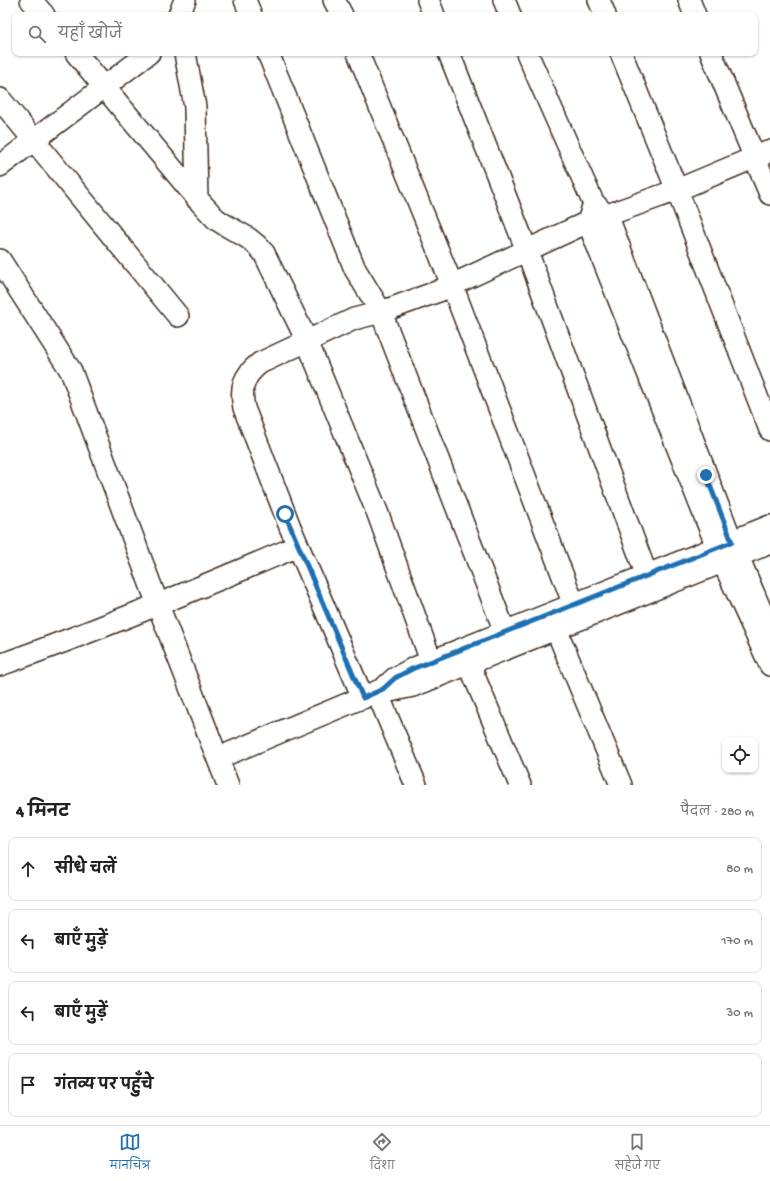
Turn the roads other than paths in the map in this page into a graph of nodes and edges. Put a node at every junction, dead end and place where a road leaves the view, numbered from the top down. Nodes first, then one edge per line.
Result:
1 (31, 0) edge
2 (185, 0) edge
3 (244, 0) edge
4 (334, 0) edge
5 (428, 0) edge
6 (504, 0) edge
7 (599, 0) edge
8 (689, 0) edge
9 (41, 12) edge
10 (180, 12) edge
11 (250, 12) edge
12 (340, 12) edge
13 (433, 12) edge
14 (509, 12) edge
15 (604, 12) edge
16 (694, 12) edge
17 (78, 56) edge
18 (145, 56) edge
19 (186, 56) edge
20 (269, 56) edge
21 (359, 56) edge
22 (450, 56) edge
23 (528, 56) edge
24 (622, 56) edge
25 (713, 56) edge
26 (104, 87) junction
27 (0, 99) edge
28 (35, 140) junction
29 (763, 154) edge
30 (0, 166) edge
31 (677, 190) junction
32 (770, 194) edge
33 (197, 199) junction
34 (596, 213) junction
35 (527, 251) junction
36 (0, 260) edge
37 (452, 285) junction
38 (381, 312) junction
39 (178, 316) dead end
40 (307, 341) junction
41 (770, 430) edge
42 (770, 526) edge
43 (770, 543) edge
44 (298, 546) junction
45 (728, 552) junction
46 (647, 576) junction
47 (574, 605) junction
48 (158, 606) junction
49 (556, 629) junction
50 (505, 632) junction
51 (770, 632) edge
52 (431, 661) junction
53 (469, 664) junction
54 (0, 665) edge
55 (770, 665) edge
56 (374, 693) junction
57 (218, 758) junction
58 (228, 785) edge
59 (416, 785) edge
60 (520, 785) edge
61 (621, 785) edge

1 - 9 street
2 - 10 street
3 - 11 street
4 - 12 street
5 - 13 street
6 - 14 street
7 - 15 street
8 - 16 street
17 - 26 street
18 - 26 street
19 - 33 street
20 - 38 street
21 - 37 street
22 - 35 street
23 - 34 street
24 - 31 street
25 - 29 street
26 - 28 street
26 - 33 street
27 - 28 street
28 - 30 street
28 - 39 street
29 - 31 street
29 - 32 street
31 - 34 street
31 - 41 street
33 - 40 street
34 - 35 street
34 - 45 street
35 - 37 street
35 - 46 street
36 - 48 street
37 - 38 street
37 - 47 street
38 - 40 street
38 - 50 street
40 - 44 street
40 - 52 street
42 - 45 street
43 - 45 street
44 - 48 street
44 - 56 street
45 - 46 street
45 - 49 street
45 - 51 street
45 - 55 street
46 - 47 street
47 - 50 street
48 - 54 street
48 - 57 street
49 - 53 street
49 - 61 street
50 - 52 street
52 - 56 street
53 - 56 street
53 - 60 street
56 - 57 street
56 - 59 street
57 - 58 street

